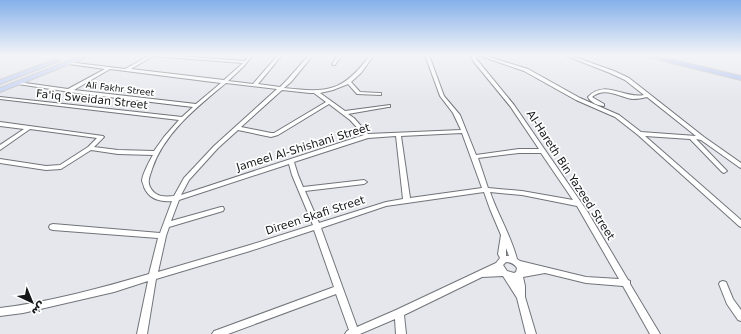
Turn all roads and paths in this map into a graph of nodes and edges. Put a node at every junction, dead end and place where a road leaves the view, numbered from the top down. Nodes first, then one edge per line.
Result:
1 (31, 71) edge
2 (50, 71) edge
3 (105, 71) edge
4 (131, 71) edge
5 (237, 71) edge
6 (267, 71) edge
7 (298, 71) edge
8 (361, 71) edge
9 (433, 71) edge
10 (484, 71) edge
11 (527, 71) edge
12 (608, 71) edge
13 (710, 71) edge
14 (726, 71) edge
15 (741, 74) edge
16 (741, 78) edge
17 (0, 82) edge
18 (225, 82) junction
19 (18, 83) junction
20 (349, 83) junction
21 (254, 86) junction
22 (280, 89) junction
23 (0, 90) edge
24 (69, 91) junction
25 (316, 92) junction
26 (379, 94) dead end
27 (648, 95) junction
28 (0, 98) edge
29 (329, 102) junction
30 (196, 106) junction
31 (388, 106) dead end
32 (611, 112) junction
33 (345, 113) junction
34 (182, 119) junction
35 (0, 124) edge
36 (29, 128) junction
37 (238, 128) junction
38 (464, 131) junction
39 (398, 134) junction
40 (640, 134) junction
41 (367, 136) junction
42 (691, 137) junction
43 (702, 138) junction
44 (0, 148) edge
45 (90, 148) junction
46 (543, 151) junction
47 (157, 153) junction
48 (475, 157) junction
49 (0, 161) edge
50 (291, 161) junction
51 (741, 166) edge
52 (724, 171) dead end
53 (364, 182) dead end
54 (301, 189) junction
55 (486, 190) junction
56 (176, 199) junction
57 (407, 201) junction
58 (579, 204) junction
59 (221, 209) dead end
60 (741, 224) edge
61 (167, 225) junction
62 (53, 227) dead end
63 (317, 227) junction
64 (505, 235) junction
65 (162, 236) junction
66 (501, 262) junction
67 (516, 262) junction
68 (544, 271) junction
69 (480, 274) junction
70 (519, 274) junction
71 (506, 275) junction
72 (153, 276) junction
73 (627, 283) junction
74 (723, 284) dead end
75 (339, 288) junction
76 (521, 298) junction
77 (0, 312) edge
78 (399, 313) junction
79 (741, 317) edge
80 (352, 333) edge
81 (142, 334) edge
82 (217, 334) edge
83 (401, 334) edge
84 (530, 334) edge
85 (655, 334) edge

1 - 17 main road
2 - 19 main road
3 - 24 street
4 - 18 street
5 - 18 street
6 - 21 street
7 - 22 street
8 - 20 street
9 - 38 street
10 - 46 street, Al-Hareth Bin Yazeed Street
11 - 32 street
12 - 27 street
13 - 16 highway
14 - 15 highway
18 - 21 street
18 - 30 street
19 - 23 main road
19 - 24 street, Ali Fakhr Street
20 - 25 street
20 - 26 street
21 - 22 street
22 - 25 street
22 - 37 street
24 - 30 street, Ali Fakhr Street
25 - 29 street
27 - 32 street
27 - 43 street
28 - 34 street, Fa'iq Sweidan Street
29 - 33 street
29 - 37 street
30 - 34 street
31 - 33 street
32 - 40 street
33 - 41 street
34 - 47 street
35 - 36 street
36 - 44 street
36 - 45 street
37 - 56 street
38 - 39 street, Jameel Al-Shishani Street
38 - 48 street
39 - 41 street, Jameel Al-Shishani Street
39 - 57 street
40 - 42 street
40 - 60 street
41 - 50 street, Jameel Al-Shishani Street
42 - 43 street
42 - 52 street
43 - 51 street
45 - 47 street
45 - 49 street
46 - 48 street
46 - 58 street, Al-Hareth Bin Yazeed Street
47 - 56 street
48 - 55 street
50 - 54 street
50 - 56 street, Jameel Al-Shishani Street
53 - 54 street
54 - 63 street
55 - 57 street, Direen Skafi Street
55 - 58 street, Direen Skafi Street
55 - 64 street
56 - 61 street
57 - 63 street, Direen Skafi Street
58 - 73 street, Al-Hareth Bin Yazeed Street
59 - 61 street
61 - 65 street
62 - 65 street
63 - 72 street, Direen Skafi Street
63 - 75 street
64 - 66 street
64 - 67 street
65 - 72 street
66 - 67 street
66 - 69 street
66 - 71 street
67 - 68 street
67 - 70 street
68 - 70 street
68 - 73 street
69 - 71 street
69 - 78 street
70 - 71 street
70 - 76 street
71 - 76 street
72 - 77 street, Direen Skafi Street
72 - 81 street
73 - 85 street, Al-Hareth Bin Yazeed Street
74 - 79 street
75 - 80 street
75 - 82 street
76 - 84 street
78 - 80 street
78 - 83 street

